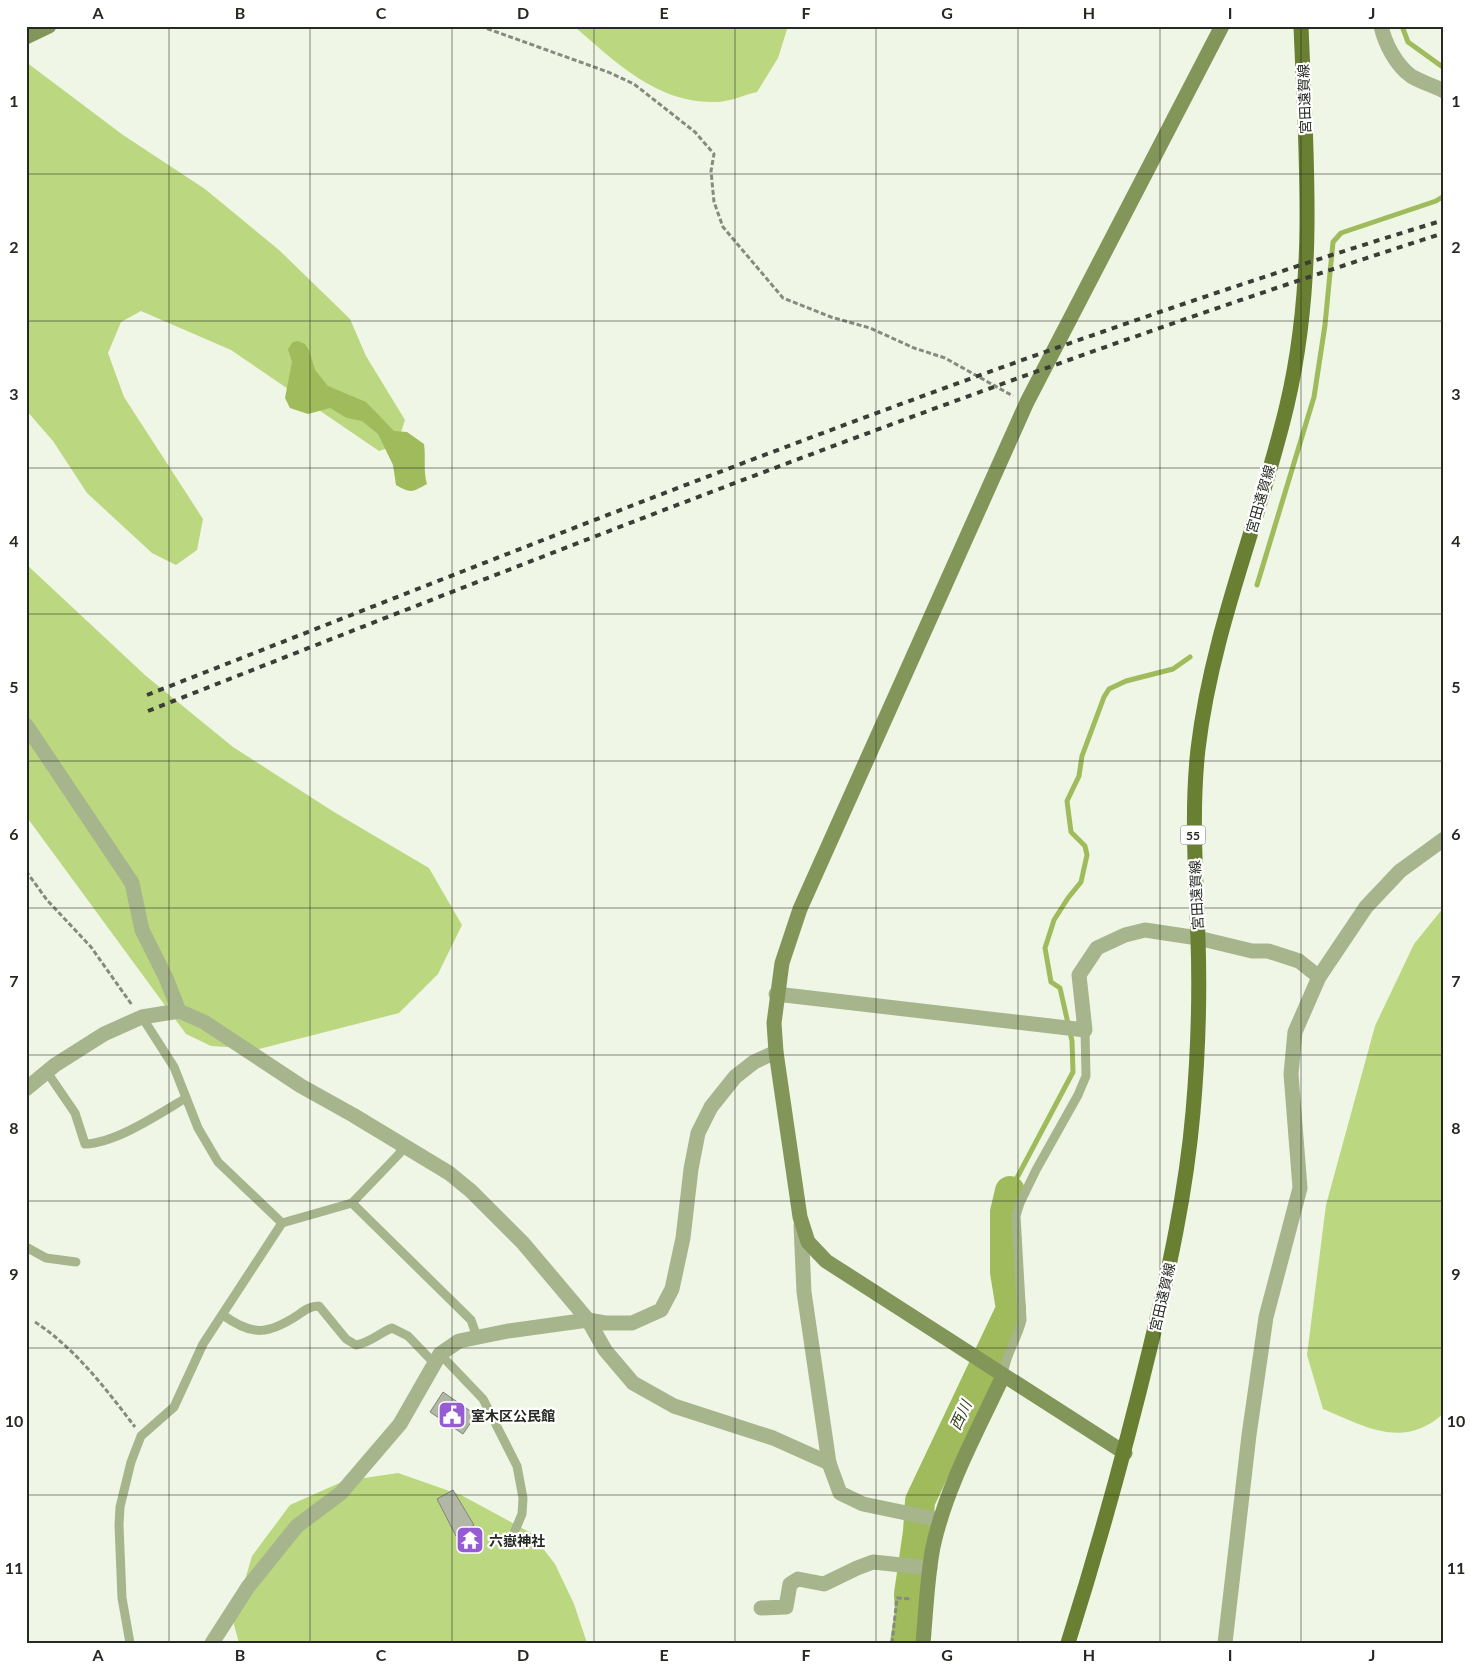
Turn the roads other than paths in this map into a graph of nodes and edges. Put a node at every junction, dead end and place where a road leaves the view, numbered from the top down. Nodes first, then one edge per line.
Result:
1 (49, 26) edge
2 (1222, 26) edge
3 (1302, 26) edge
4 (1381, 26) edge
5 (26, 37) edge
6 (1444, 91) edge
7 (26, 725) edge
8 (1444, 839) edge
9 (1198, 938) junction
10 (1318, 977) junction
11 (776, 994) junction
12 (179, 1011) junction
13 (142, 1017) junction
14 (1085, 1030) junction
15 (776, 1052) junction
16 (47, 1072) junction
17 (26, 1089) edge
18 (186, 1098) junction
19 (404, 1146) junction
20 (352, 1203) junction
21 (800, 1217) junction
22 (282, 1223) junction
23 (26, 1247) edge
24 (76, 1262) dead end
25 (223, 1314) junction
26 (588, 1320) junction
27 (477, 1337) junction
28 (437, 1359) junction
29 (1003, 1376) junction
30 (1125, 1453) junction
31 (829, 1463) junction
32 (940, 1520) junction
33 (514, 1533) dead end
34 (930, 1568) junction
35 (761, 1608) dead end
36 (130, 1643) edge
37 (212, 1643) edge
38 (923, 1643) edge
39 (1068, 1643) edge
40 (1225, 1643) edge

1 - 5 street
2 - 11 street
3 - 9 main road, 宮田遠賀線 / 55
4 - 6 street
7 - 12 street
8 - 10 street
9 - 10 street
9 - 14 street
9 - 30 main road, 宮田遠賀線 / 55
10 - 40 street
11 - 14 street
11 - 15 street
12 - 13 street
12 - 19 street
13 - 16 street
13 - 18 lane
14 - 29 lane
15 - 21 street
15 - 26 street
16 - 17 street
16 - 18 lane
18 - 22 lane
19 - 20 lane
19 - 26 street
20 - 22 lane
20 - 27 lane
21 - 29 street
21 - 31 street
22 - 25 lane
23 - 24 lane
25 - 28 lane
25 - 36 lane
26 - 27 street
26 - 31 street
27 - 28 street
28 - 33 lane
28 - 37 street
29 - 30 street
29 - 32 street
30 - 39 main road, 宮田遠賀線 / 55
31 - 32 street
32 - 34 street
34 - 35 street
34 - 38 street

